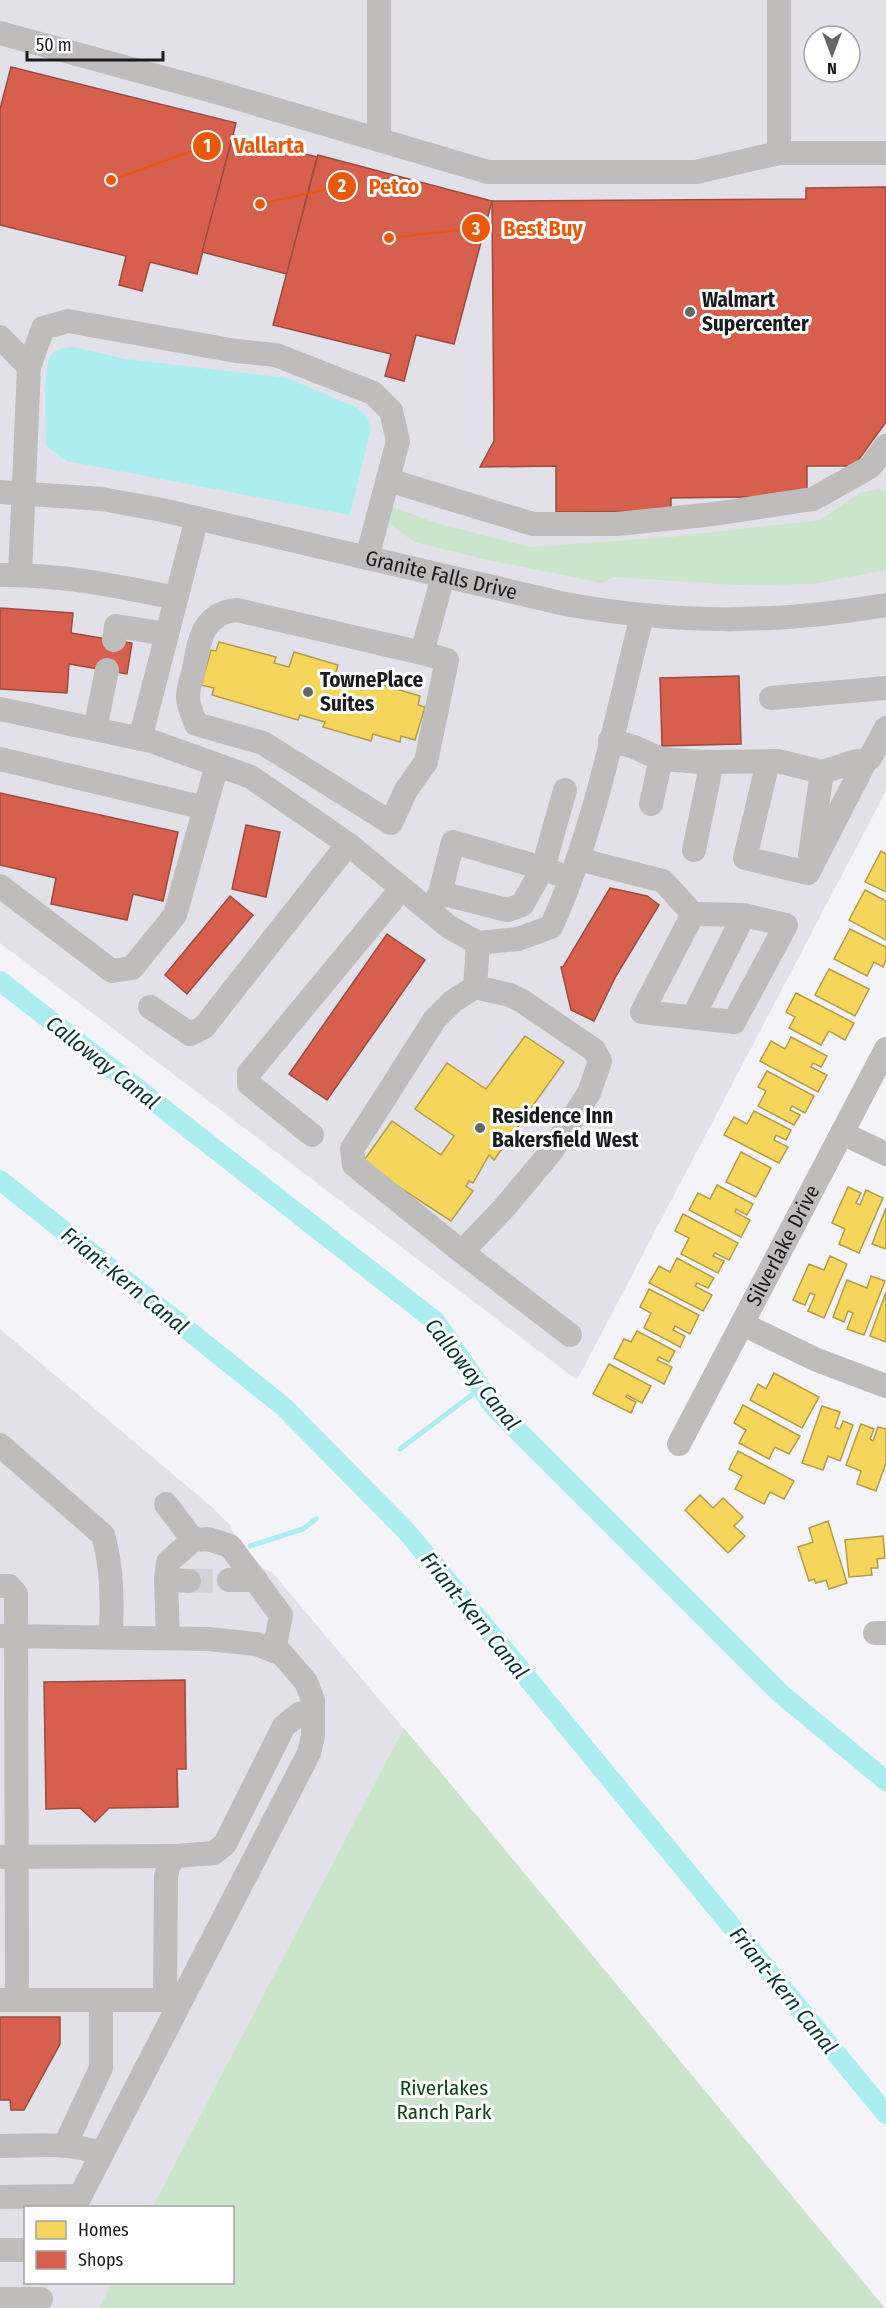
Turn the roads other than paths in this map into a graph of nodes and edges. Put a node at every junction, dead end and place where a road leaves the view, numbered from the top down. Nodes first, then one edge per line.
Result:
1 (379, 0) edge
2 (779, 0) edge
3 (0, 33) edge
4 (379, 140) junction
5 (779, 153) junction
6 (886, 153) edge
7 (0, 337) edge
8 (29, 367) junction
9 (886, 446) edge
10 (388, 480) junction
11 (0, 492) edge
12 (25, 493) junction
13 (197, 518) junction
14 (368, 558) junction
15 (10, 575) edge
16 (443, 576) junction
17 (176, 598) junction
18 (886, 605) edge
19 (642, 616) junction
20 (167, 634) junction
21 (114, 640) dead end
22 (422, 653) junction
23 (107, 670) dead end
24 (886, 688) edge
25 (771, 698) dead end
26 (0, 709) edge
27 (886, 728) edge
28 (95, 729) junction
29 (140, 739) junction
30 (610, 740) junction
31 (263, 743) junction
32 (0, 759) edge
33 (661, 759) junction
34 (712, 762) junction
35 (768, 762) junction
36 (865, 762) junction
37 (217, 765) junction
38 (822, 771) junction
39 (251, 777) junction
40 (565, 790) dead end
41 (651, 804) dead end
42 (205, 808) junction
43 (348, 844) junction
44 (694, 850) dead end
45 (543, 868) junction
46 (574, 869) junction
47 (808, 873) junction
48 (0, 886) edge
49 (402, 888) junction
50 (435, 902) junction
51 (693, 914) junction
52 (744, 915) junction
53 (478, 943) junction
54 (475, 987) junction
55 (150, 1007) dead end
56 (693, 1017) junction
57 (886, 1049) edge
58 (842, 1133) junction
59 (312, 1135) dead end
60 (886, 1154) edge
61 (462, 1252) junction
62 (742, 1324) junction
63 (570, 1335) dead end
64 (886, 1386) edge
65 (0, 1444) edge
66 (679, 1444) dead end
67 (166, 1504) dead end
68 (193, 1540) junction
69 (229, 1580) tunnel mouth
70 (256, 1581) junction
71 (0, 1586) edge
72 (7, 1636) edge
73 (111, 1637) junction
74 (168, 1638) junction
75 (274, 1651) junction
76 (314, 1712) junction
77 (8, 1788) edge
78 (176, 1856) junction
79 (8, 1857) edge
80 (8, 1948) edge
81 (8, 2000) edge
82 (101, 2000) junction
83 (173, 2000) junction
84 (65, 2145) junction
85 (0, 2146) edge
86 (101, 2154) junction
87 (0, 2197) edge
88 (76, 2202) edge
89 (0, 2250) edge
90 (24, 2250) edge
91 (42, 2296) edge
92 (0, 2299) edge

1 - 4 street
2 - 5 street
3 - 4 street
4 - 5 street
5 - 6 street
7 - 8 street
8 - 10 street
8 - 12 street
9 - 10 street
10 - 14 street
11 - 12 street, Granite Falls Drive
12 - 13 street, Granite Falls Drive
12 - 15 street
13 - 14 street, Granite Falls Drive
13 - 17 street
14 - 16 street, Granite Falls Drive
15 - 17 street
16 - 19 street, Granite Falls Drive
16 - 22 street
17 - 20 street
18 - 19 street, Granite Falls Drive
19 - 30 street
20 - 21 street
20 - 29 street
22 - 31 street
22 - 31 street
23 - 28 street
24 - 25 street
26 - 28 street
27 - 36 street
28 - 29 street
29 - 37 street
30 - 33 street
30 - 46 street
31 - 39 street
32 - 42 street
33 - 34 street
33 - 41 street
34 - 35 street
34 - 44 street
35 - 38 street
35 - 47 street
36 - 38 street
36 - 47 street
37 - 39 street
37 - 42 street
38 - 47 street
39 - 43 street
40 - 45 street
42 - 48 street
43 - 49 street
43 - 55 street
45 - 46 street
45 - 50 street
45 - 50 street
46 - 51 street
46 - 53 street
49 - 50 street
49 - 59 street
50 - 53 street
51 - 52 street
51 - 56 street
52 - 56 street
52 - 56 street
53 - 54 street
54 - 61 street
54 - 61 street
57 - 58 street, Silverlake Drive
58 - 60 street
58 - 62 street, Silverlake Drive
61 - 63 street
62 - 64 street
62 - 66 street, Silverlake Drive
65 - 73 street
67 - 68 street
68 - 70 street
68 - 74 street
69 - 70 street
70 - 75 street
71 - 72 street
72 - 73 street
72 - 77 street
73 - 74 street
74 - 75 street
75 - 76 street
76 - 78 street
76 - 83 street
77 - 79 street
78 - 79 street
78 - 83 street
79 - 80 street
80 - 81 street
81 - 82 street
82 - 83 street
82 - 84 street
83 - 86 street
84 - 85 street
84 - 86 street
86 - 88 street
87 - 88 street
89 - 90 street
91 - 92 street

